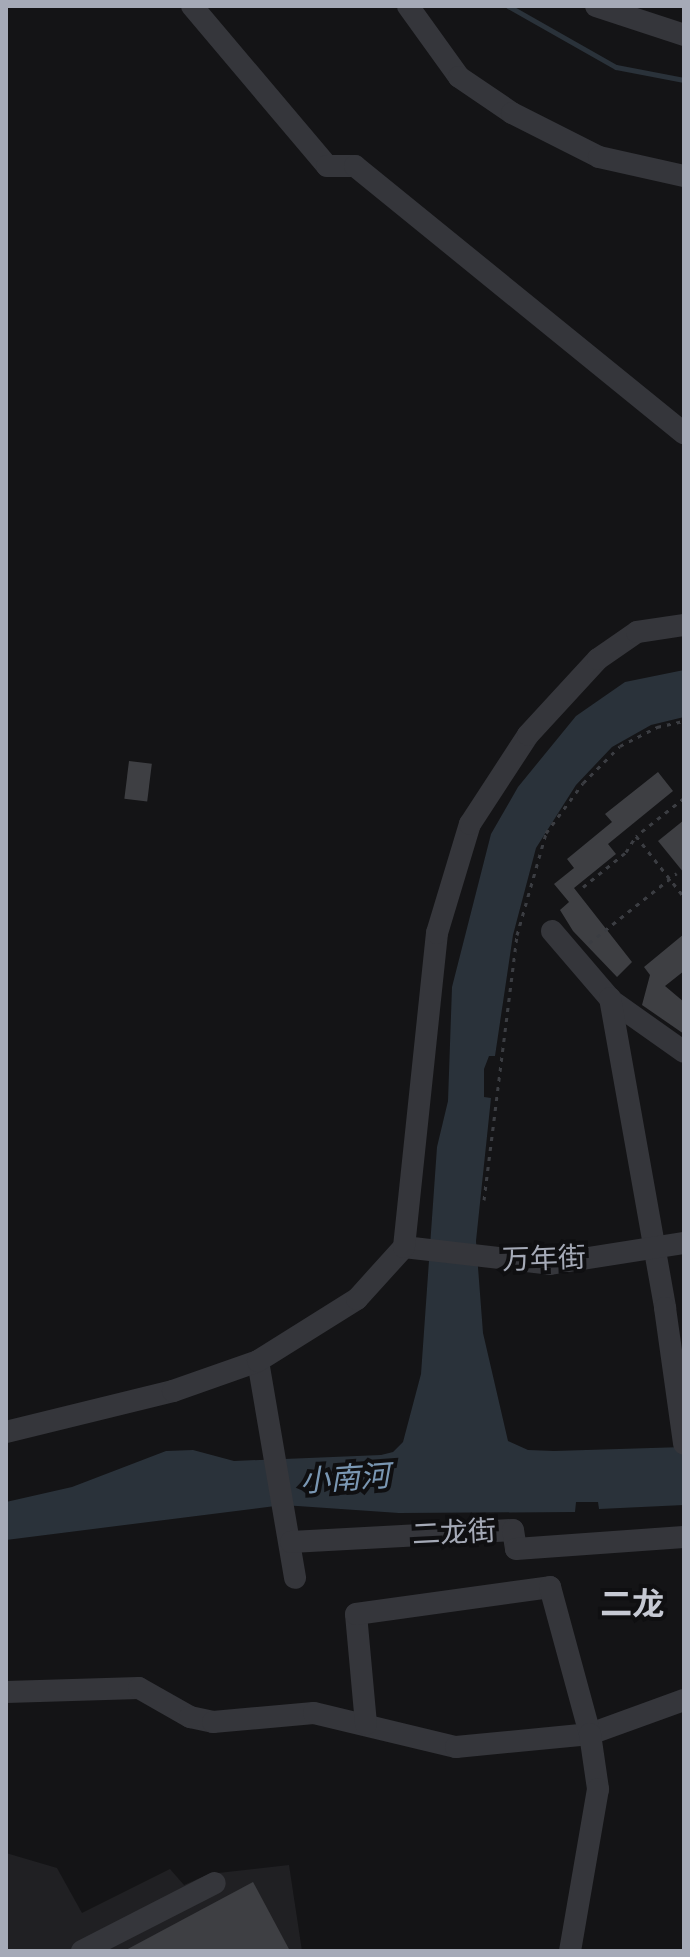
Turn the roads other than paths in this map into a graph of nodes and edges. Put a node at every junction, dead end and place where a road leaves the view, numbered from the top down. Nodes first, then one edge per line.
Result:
1 (192, 6) edge
2 (408, 6) edge
3 (596, 6) edge
4 (684, 35) edge
5 (684, 176) edge
6 (684, 433) edge
7 (684, 625) edge
8 (552, 931) dead end
9 (610, 998) junction
10 (684, 1052) edge
11 (684, 1243) edge
12 (655, 1249) junction
13 (414, 1250) junction
14 (675, 1308) edge
15 (258, 1361) junction
16 (683, 1430) edge
17 (6, 1432) edge
18 (684, 1537) edge
19 (291, 1542) junction
20 (295, 1578) dead end
21 (6, 1692) edge
22 (684, 1700) edge
23 (366, 1724) junction
24 (590, 1734) junction
25 (215, 1883) dead end
26 (82, 1951) edge
27 (570, 1951) edge

1 - 6 street
2 - 5 street
3 - 4 street
7 - 13 street
8 - 9 street
9 - 10 street
9 - 12 street
11 - 12 street, 万年街
12 - 13 street, 万年街
12 - 14 street
13 - 15 street
14 - 16 street
15 - 17 street
15 - 19 street
18 - 19 street, 二龙街
19 - 20 street
21 - 23 street
22 - 24 street
23 - 24 street
23 - 24 street
24 - 27 street
25 - 26 street

